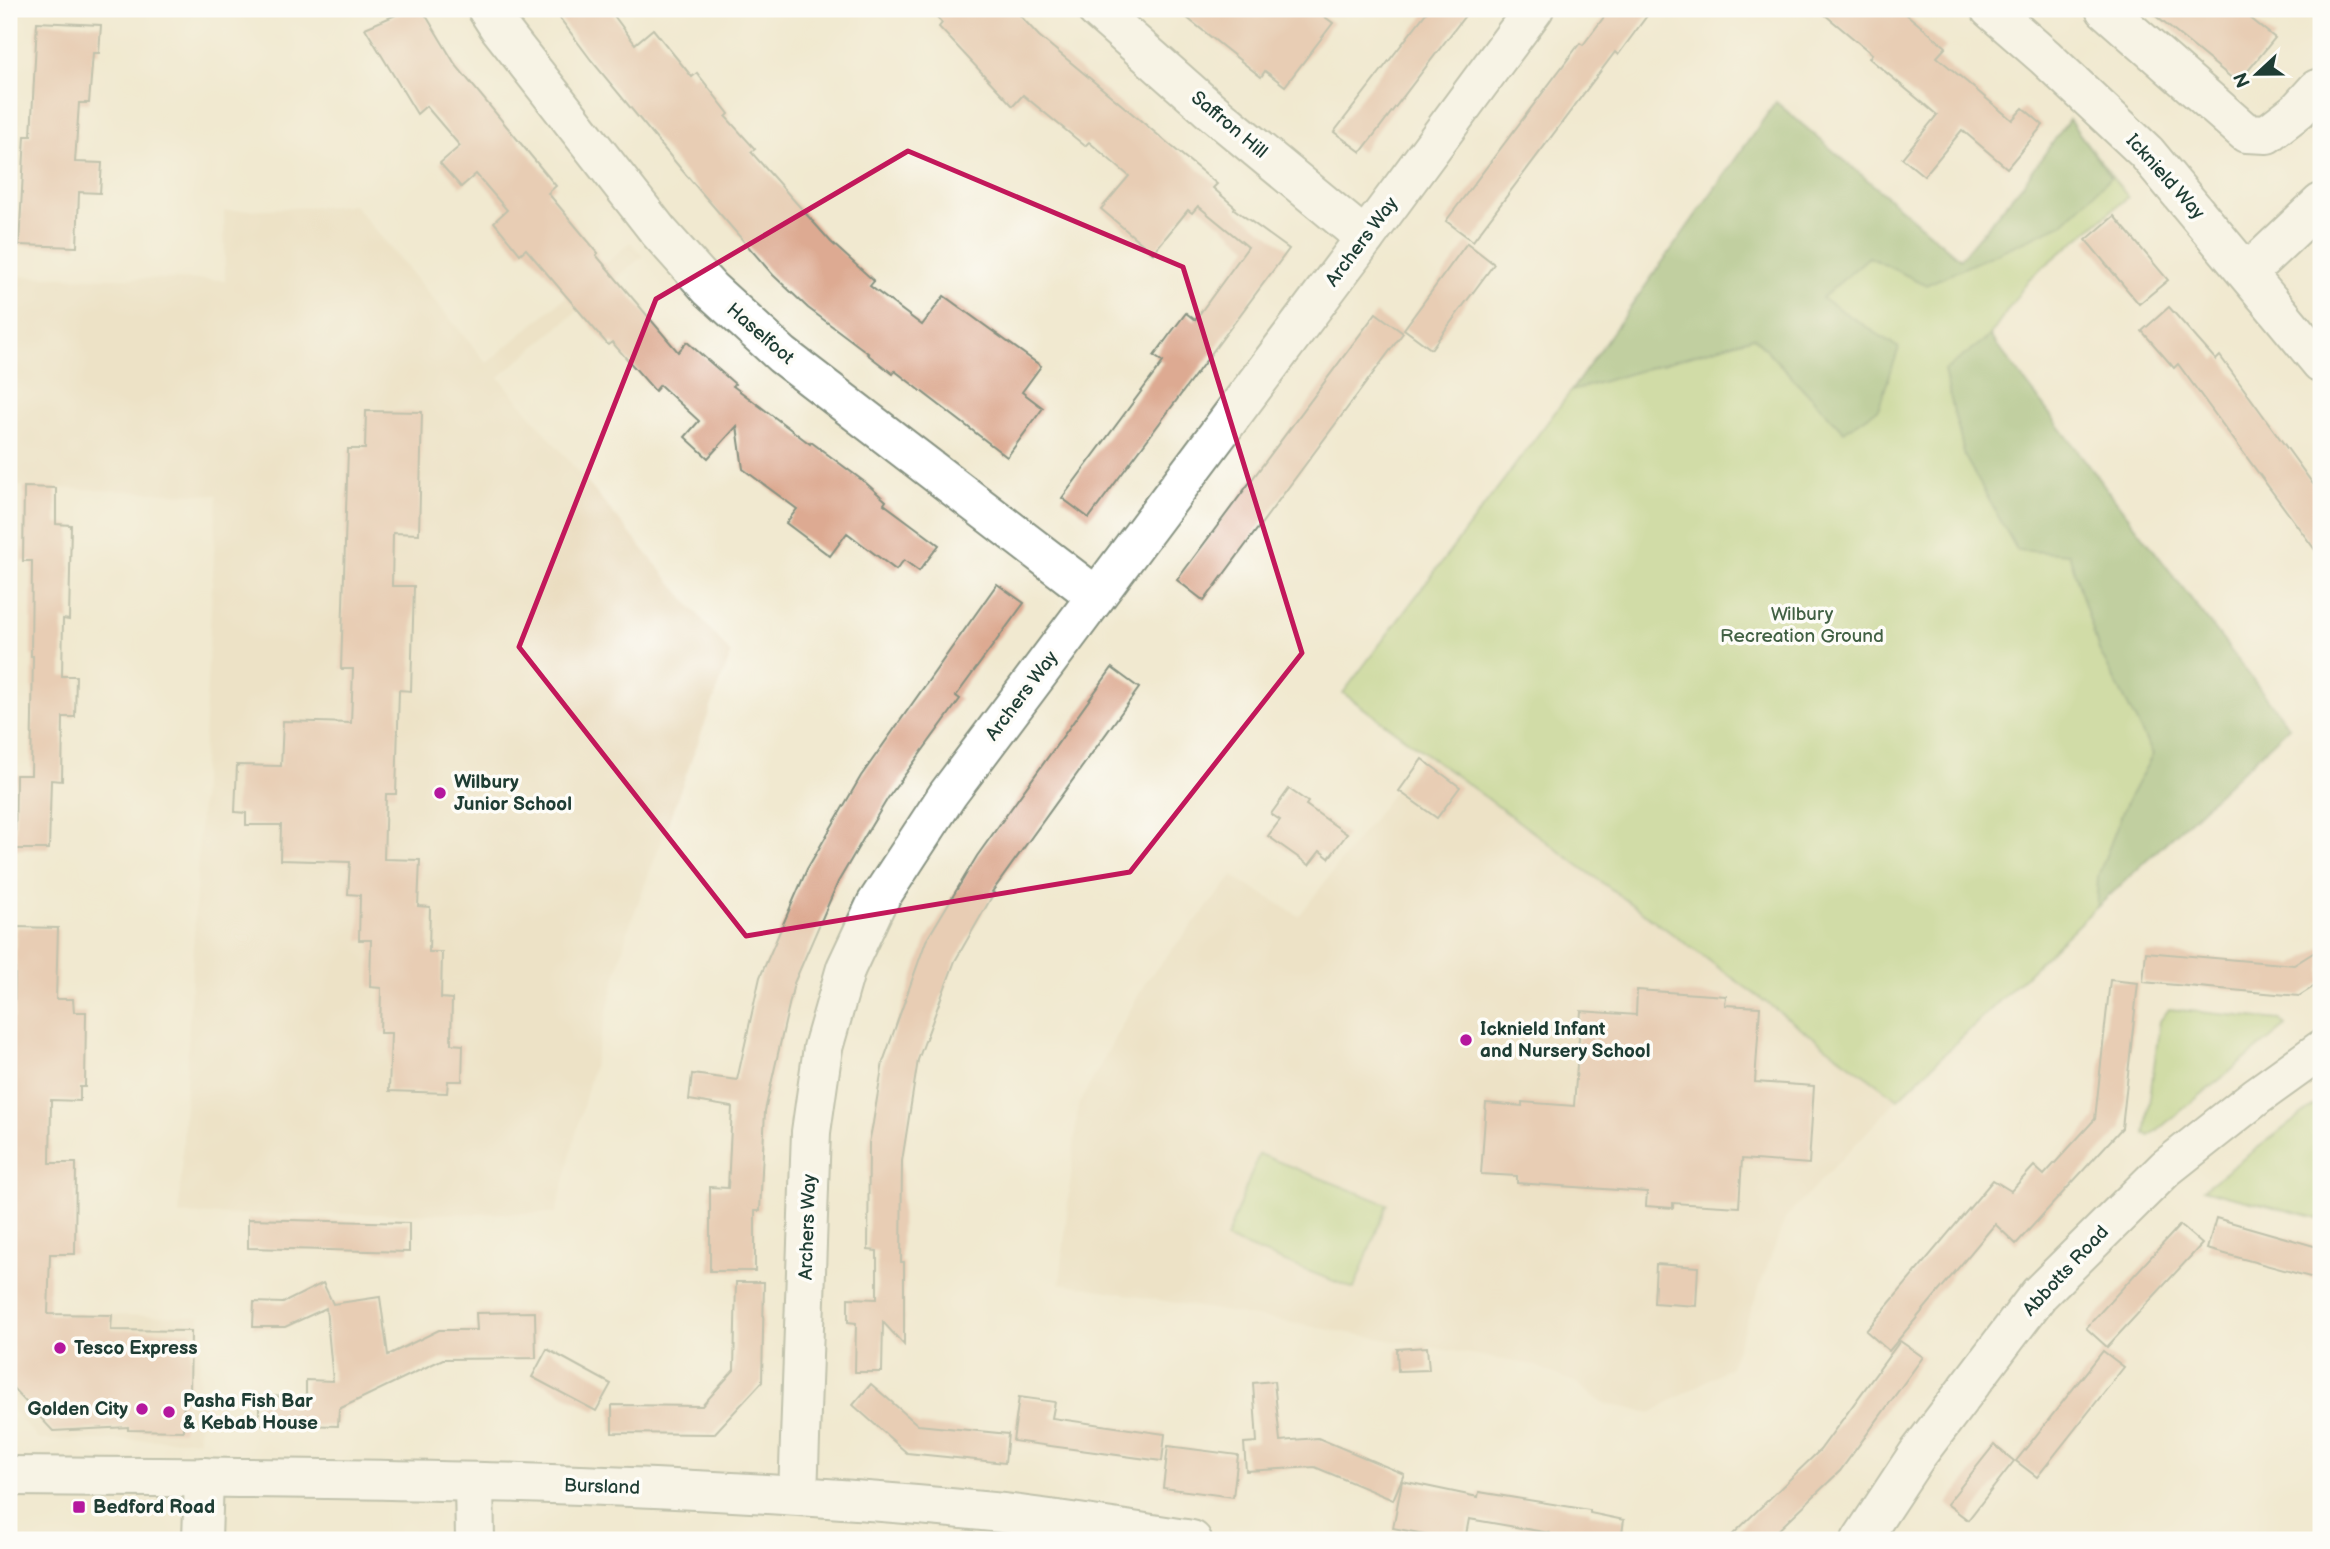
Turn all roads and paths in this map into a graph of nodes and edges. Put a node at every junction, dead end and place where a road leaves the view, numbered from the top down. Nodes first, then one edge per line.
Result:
1 (486, 9) edge
2 (1096, 9) edge
3 (1534, 9) edge
4 (1990, 9) edge
5 (2105, 9) edge
6 (2317, 89) dead end
7 (2321, 203) edge
8 (1365, 238) junction
9 (2247, 273) junction
10 (2321, 363) edge
11 (1096, 596) junction
12 (2321, 1050) edge
13 (9, 1476) edge
14 (204, 1477) junction
15 (474, 1482) junction
16 (798, 1495) junction
17 (202, 1540) edge
18 (475, 1540) edge
19 (1192, 1540) edge
20 (1861, 1540) edge

1 - 11 street, Haselfoot
2 - 8 street, Saffron Hill
3 - 8 street, Archers Way
4 - 9 street, Icknield Way
5 - 6 street
7 - 9 street
8 - 11 street, Archers Way
9 - 10 street, Icknield Way
11 - 16 street, Archers Way
12 - 20 street, Abbotts Road
13 - 14 street, Bursland
14 - 15 street, Bursland
14 - 17 street
15 - 16 street, Bursland
15 - 18 street
16 - 19 street, Bursland

